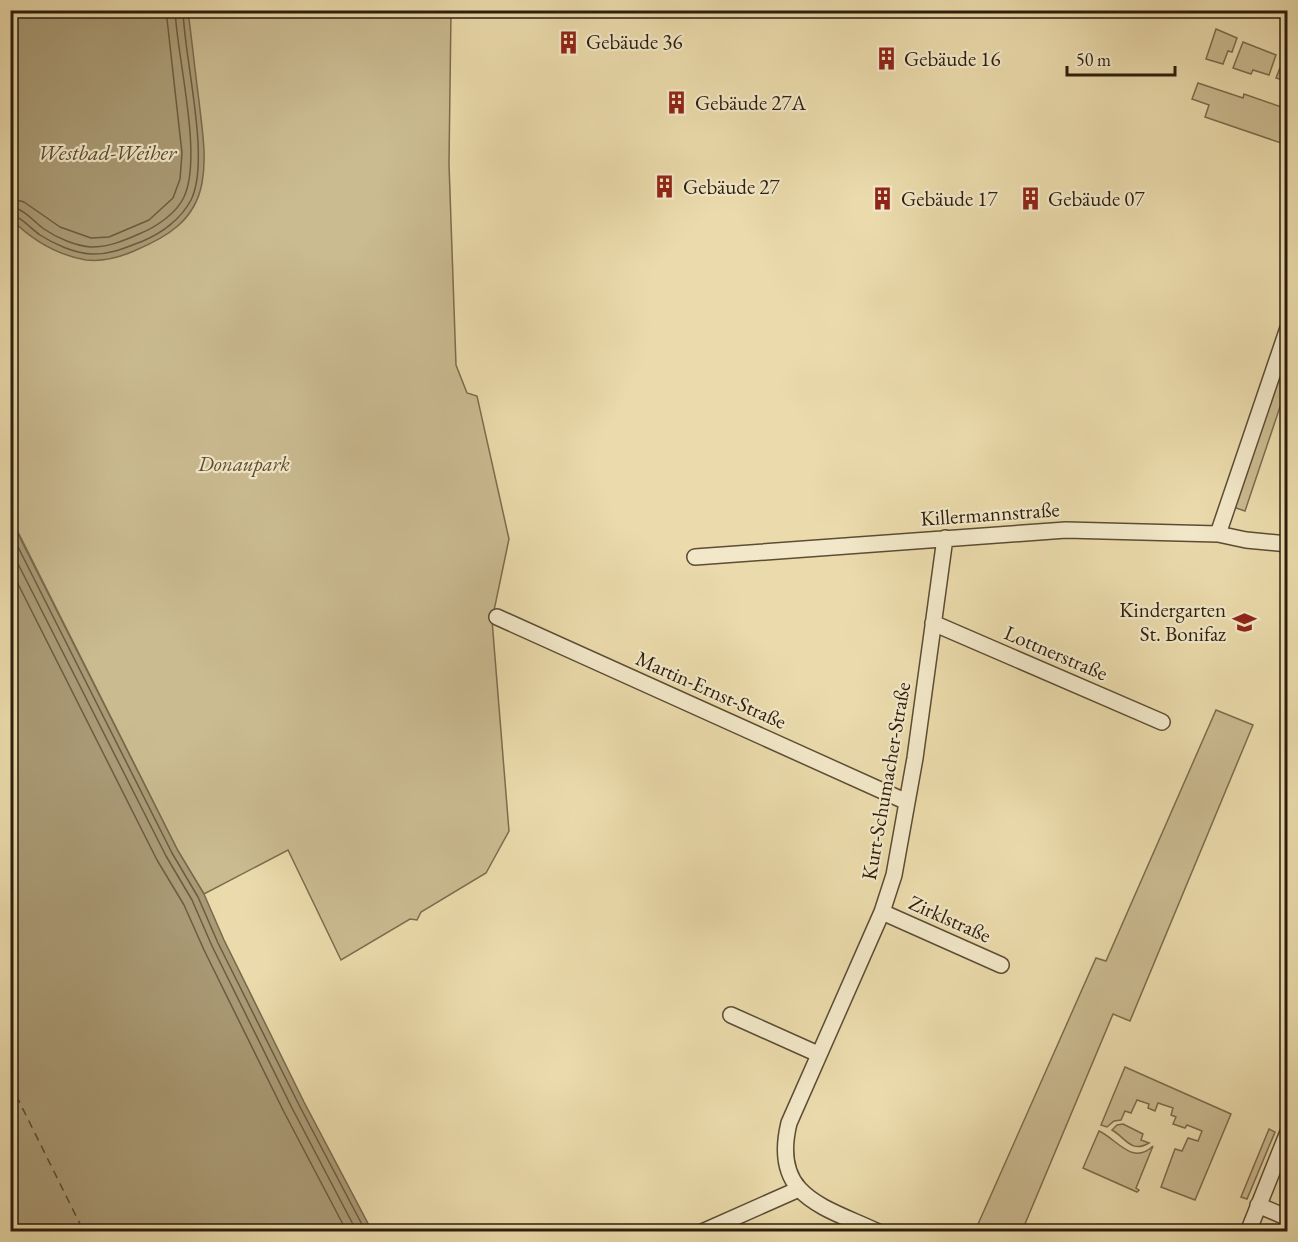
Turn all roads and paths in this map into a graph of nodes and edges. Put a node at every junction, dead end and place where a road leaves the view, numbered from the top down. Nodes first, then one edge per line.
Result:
1 (1287, 328) edge
2 (1218, 534) junction
3 (945, 538) junction
4 (1287, 544) edge
5 (695, 557) dead end
6 (497, 617) dead end
7 (933, 623) junction
8 (1162, 722) dead end
9 (907, 802) junction
10 (882, 912) junction
11 (1001, 965) dead end
12 (731, 1015) dead end
13 (818, 1054) junction
14 (1287, 1132) edge
15 (799, 1189) junction
16 (1258, 1205) junction
17 (1287, 1218) edge
18 (702, 1232) edge
19 (878, 1232) edge
20 (1248, 1232) edge

1 - 2 street
2 - 3 street, Killermannstraße
2 - 4 street, Killermannstraße
3 - 5 street, Killermannstraße
3 - 7 street, Kurt-Schumacher-Straße
6 - 9 street, Martin-Ernst-Straße
7 - 8 street, Lottnerstraße
7 - 9 street, Kurt-Schumacher-Straße
9 - 10 street, Kurt-Schumacher-Straße
10 - 11 street, Zirklstraße
10 - 13 street, Kurt-Schumacher-Straße
12 - 13 street
13 - 15 street, Kurt-Schumacher-Straße
14 - 16 street
15 - 18 street
15 - 19 street, Kurt-Schumacher-Straße
16 - 17 street
16 - 20 street

